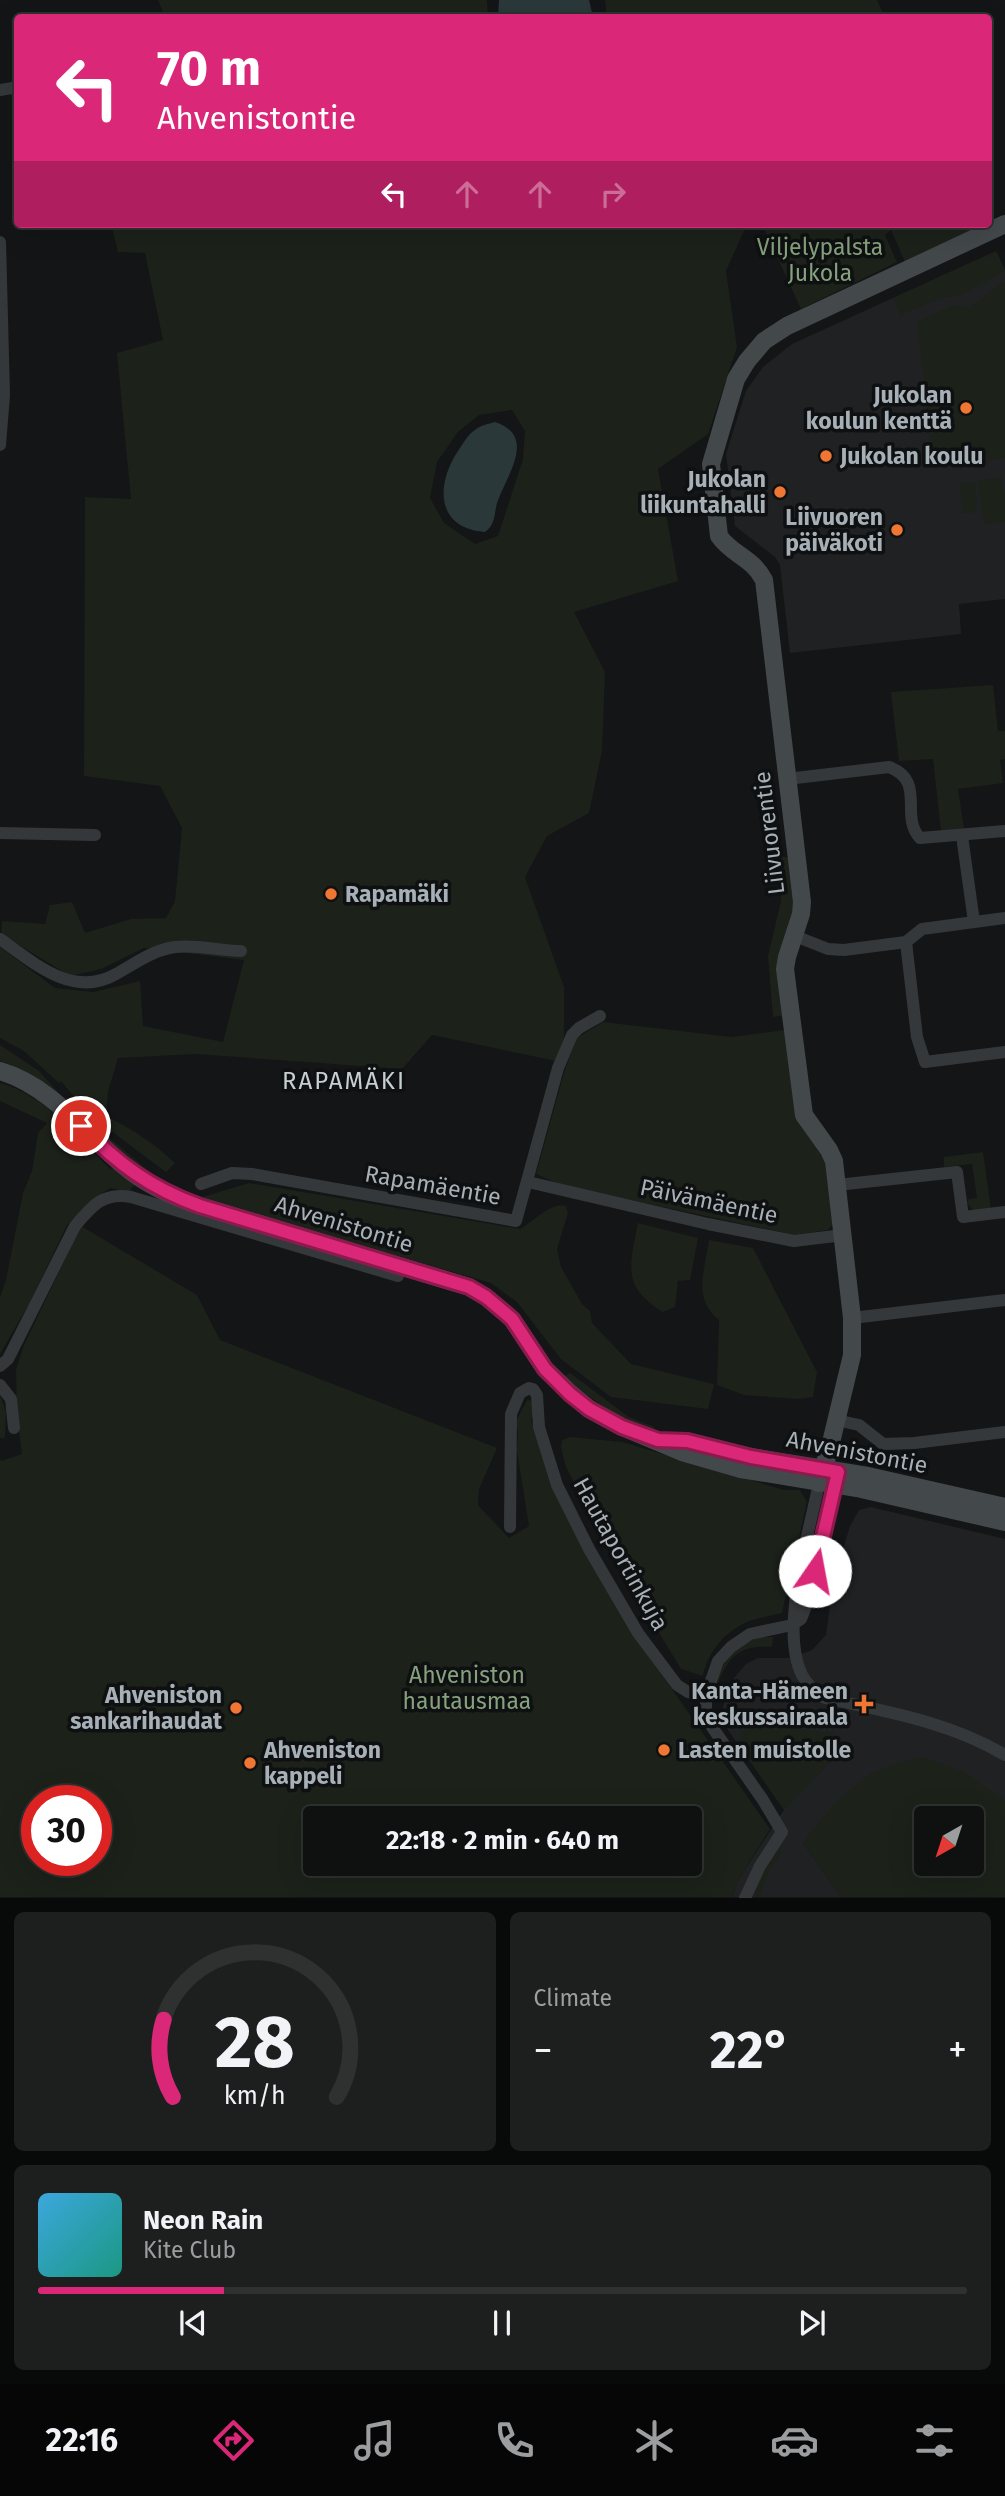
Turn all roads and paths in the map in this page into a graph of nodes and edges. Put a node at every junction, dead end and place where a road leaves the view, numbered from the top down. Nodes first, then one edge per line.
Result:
1 (1005, 224) edge
2 (0, 242) edge
3 (0, 445) edge
4 (787, 779) junction
5 (0, 831) edge
6 (1005, 831) edge
7 (95, 835) dead end
8 (962, 836) junction
9 (0, 845) edge
10 (1005, 918) edge
11 (974, 922) junction
12 (795, 936) junction
13 (0, 939) edge
14 (906, 942) junction
15 (241, 951) dead end
16 (600, 1016) dead end
17 (1005, 1052) edge
18 (0, 1071) edge
19 (528, 1182) junction
20 (201, 1184) dead end
21 (837, 1185) junction
22 (1005, 1212) edge
23 (843, 1236) junction
24 (398, 1276) dead end
25 (1005, 1300) edge
26 (852, 1318) junction
27 (0, 1366) edge
28 (0, 1385) edge
29 (836, 1420) junction
30 (15, 1428) dead end
31 (1005, 1432) edge
32 (829, 1473) junction
33 (1005, 1507) edge
34 (1005, 1522) edge
35 (510, 1527) dead end
36 (792, 1625) junction
37 (706, 1695) junction
38 (1005, 1755) edge
39 (746, 1898) edge

1 - 4 street, Liivuorentie
2 - 3 street
4 - 8 street
4 - 12 street, Liivuorentie
5 - 7 street
5 - 9 street
6 - 8 street
8 - 11 street
10 - 11 street
11 - 14 street
12 - 14 street
12 - 21 street, Liivuorentie
13 - 15 street
14 - 17 street
16 - 19 street, Rapamäentie
18 - 32 street, Ahvenistontie
19 - 20 street, Rapamäentie
19 - 23 street, Päivämäentie
21 - 22 street
21 - 23 street, Liivuorentie
23 - 26 street, Liivuorentie
24 - 27 street
25 - 26 street
26 - 29 street, Liivuorentie
28 - 30 street
29 - 31 street
29 - 32 street, Liivuorentie
32 - 33 street, Ahvenistontie
32 - 34 street, Ahvenistontie
32 - 36 street
35 - 37 street, Hautaportinkuja
36 - 37 street
36 - 38 street
37 - 39 street

